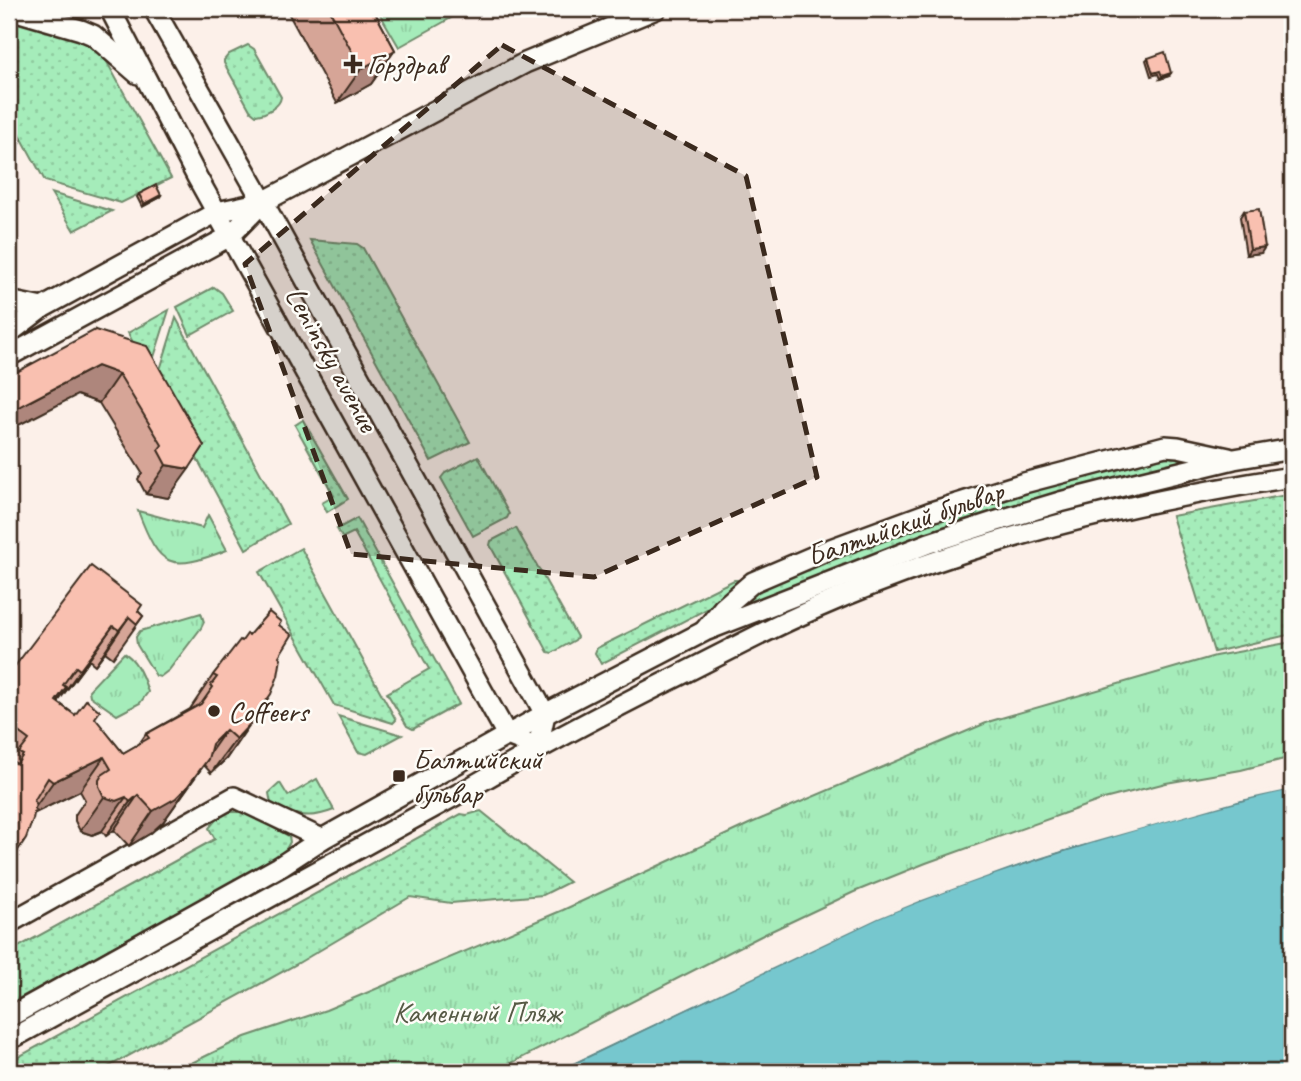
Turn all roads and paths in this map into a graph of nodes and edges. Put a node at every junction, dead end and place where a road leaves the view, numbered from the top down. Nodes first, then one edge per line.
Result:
1 (9, 9) edge
2 (110, 9) edge
3 (656, 9) edge
4 (156, 10) edge
5 (147, 82) junction
6 (263, 202) junction
7 (217, 212) junction
8 (230, 236) junction
9 (9, 301) edge
10 (43, 308) junction
11 (9, 332) edge
12 (9, 356) edge
13 (1292, 449) edge
14 (1234, 459) junction
15 (1292, 477) edge
16 (705, 631) junction
17 (545, 714) junction
18 (507, 735) junction
19 (538, 747) junction
20 (323, 839) junction
21 (9, 923) edge
22 (9, 1017) edge
23 (9, 1041) edge

1 - 5 street
2 - 5 street, Leninsky avenue
3 - 6 street
4 - 6 street, Leninsky avenue
5 - 7 street, Leninsky avenue
6 - 7 street
6 - 8 street
6 - 17 street, Leninsky avenue
7 - 8 street, Leninsky avenue
7 - 10 street
8 - 12 street
8 - 18 street, Leninsky avenue
9 - 10 street
10 - 11 street
13 - 14 street, Балтийский бульвар
14 - 16 street, Балтийский бульвар
14 - 16 street
15 - 19 street, Балтийский бульвар
16 - 17 street, Балтийский бульвар
17 - 18 street, Балтийский бульвар
17 - 19 street
18 - 19 street
18 - 20 street, Балтийский бульвар
19 - 23 street, Балтийский бульвар
20 - 21 street
20 - 22 street, Балтийский бульвар

